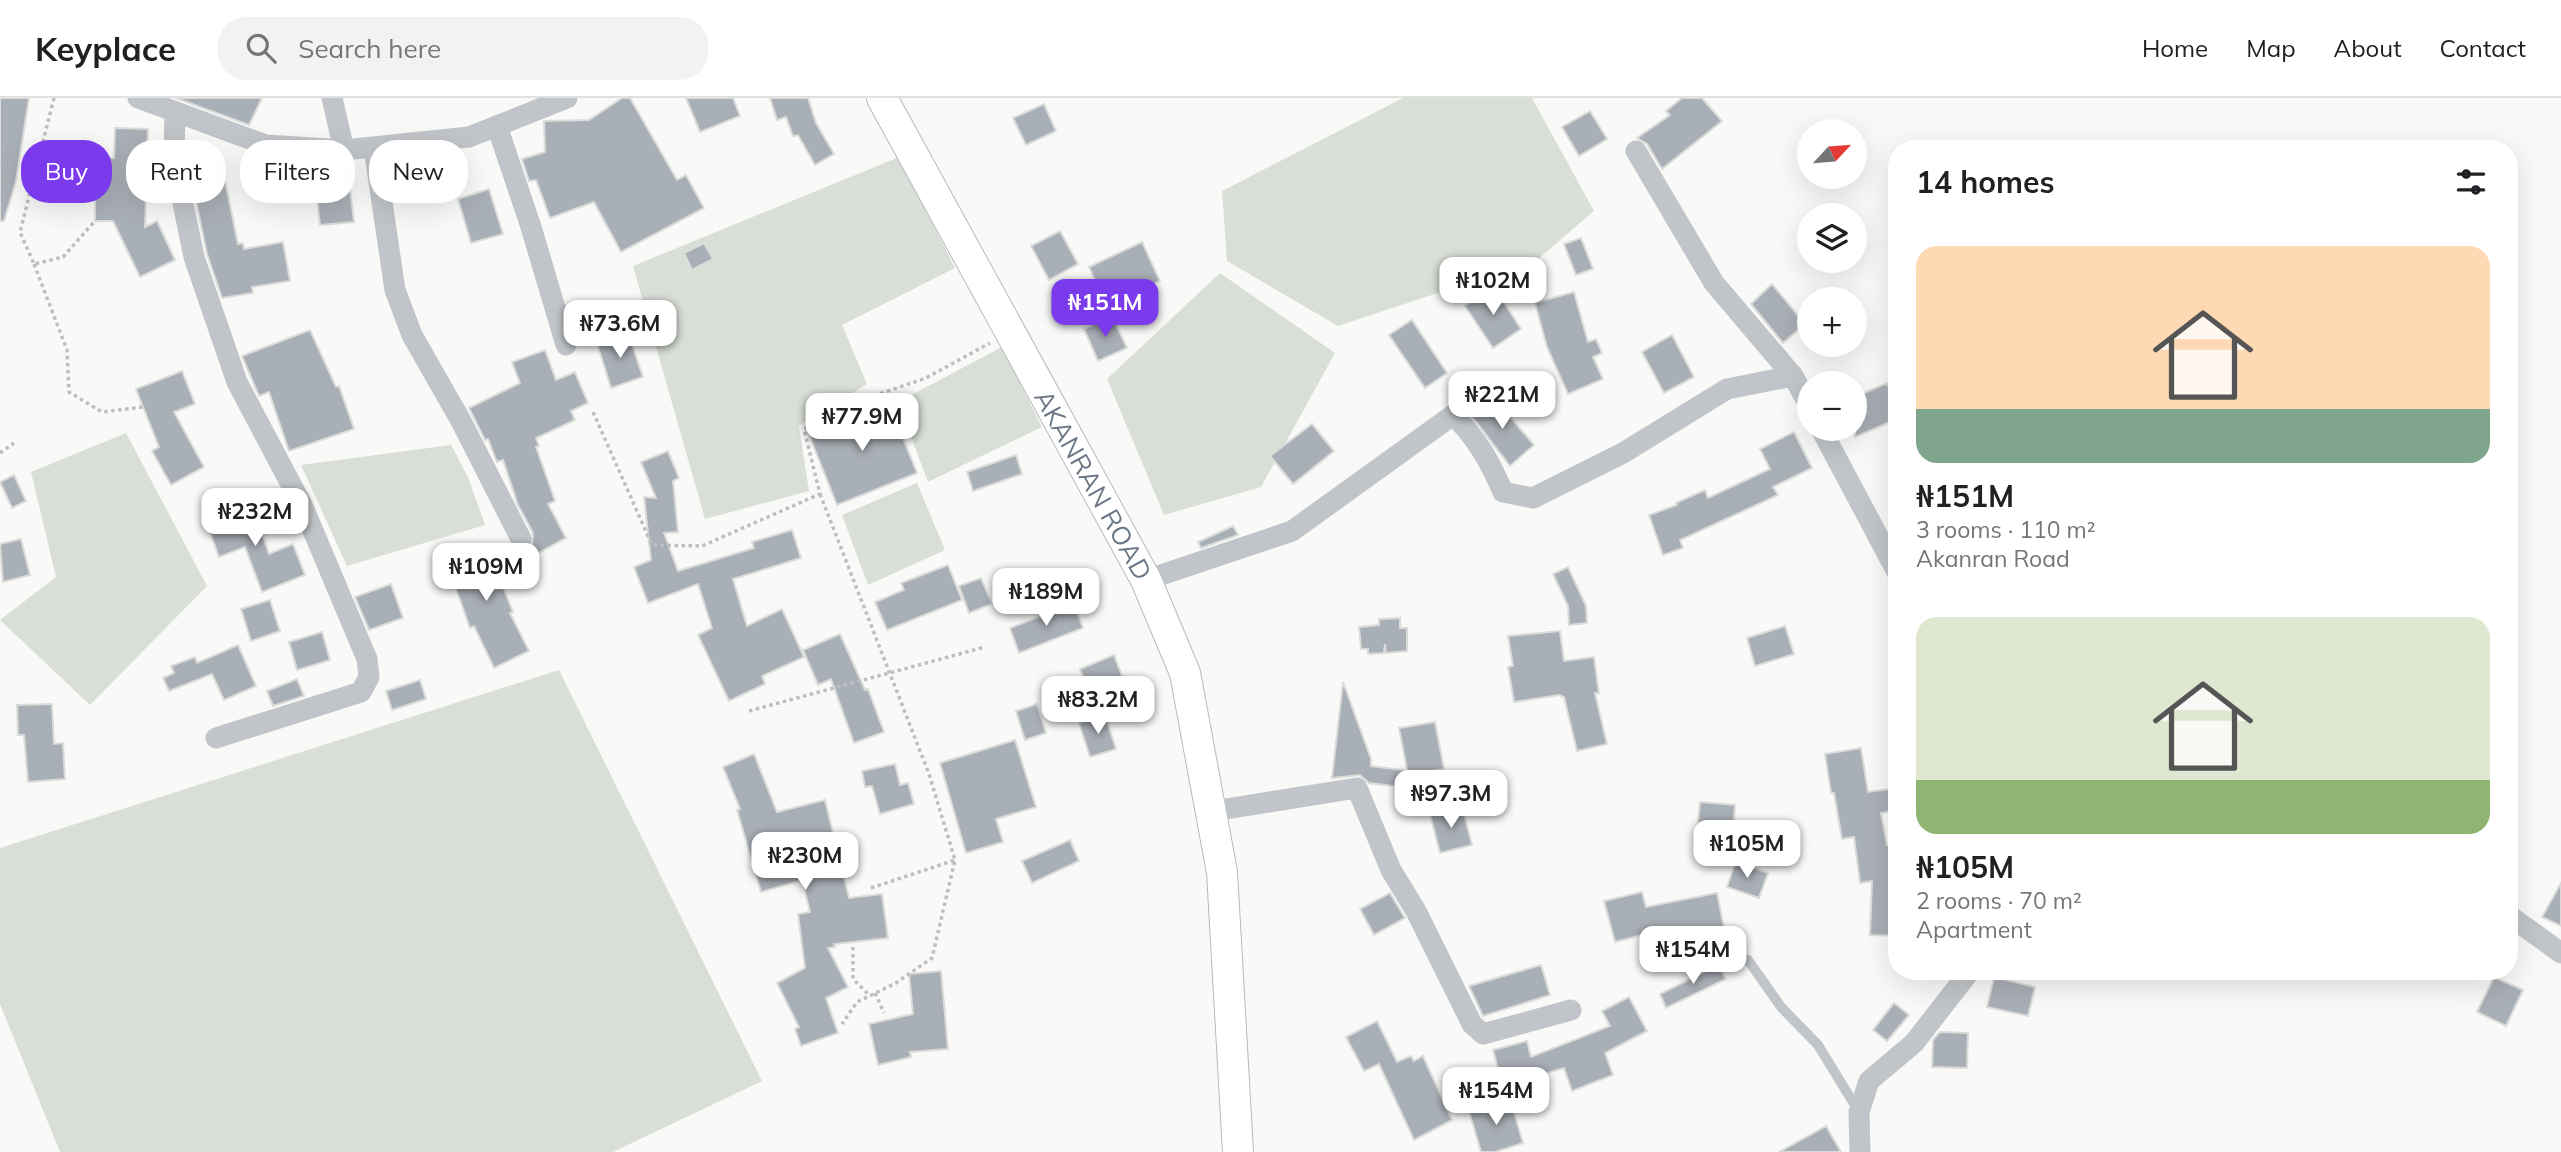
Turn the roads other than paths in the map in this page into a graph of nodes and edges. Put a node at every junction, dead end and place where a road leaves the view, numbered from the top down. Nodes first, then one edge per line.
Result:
1 (138, 98) edge
2 (332, 98) edge
3 (567, 98) edge
4 (881, 98) edge
5 (175, 111) junction
6 (497, 126) junction
7 (253, 140) edge
8 (342, 140) edge
9 (443, 140) edge
10 (1636, 151) dead end
11 (382, 203) edge
12 (566, 345) dead end
13 (1793, 376) junction
14 (1797, 383) edge
15 (1827, 441) edge
16 (521, 539) dead end
17 (1888, 555) edge
18 (1146, 580) junction
19 (216, 738) dead end
20 (1213, 811) junction
21 (2518, 922) edge
22 (2561, 953) edge
23 (1748, 960) dead end
24 (1963, 980) edge
25 (1571, 1010) dead end
26 (1859, 1112) junction
27 (1238, 1152) edge
28 (1860, 1152) edge

1 - 5 street
2 - 8 street
3 - 6 street
4 - 18 main road, AKANRAN ROAD
5 - 7 street
5 - 19 street
6 - 9 street
6 - 12 street
10 - 13 street
11 - 16 street
13 - 14 street
13 - 18 street
15 - 17 street
18 - 20 main road, AKANRAN ROAD
20 - 25 street
20 - 27 main road, AKANRAN ROAD
21 - 22 street
23 - 26 lane
24 - 26 street
26 - 28 street

